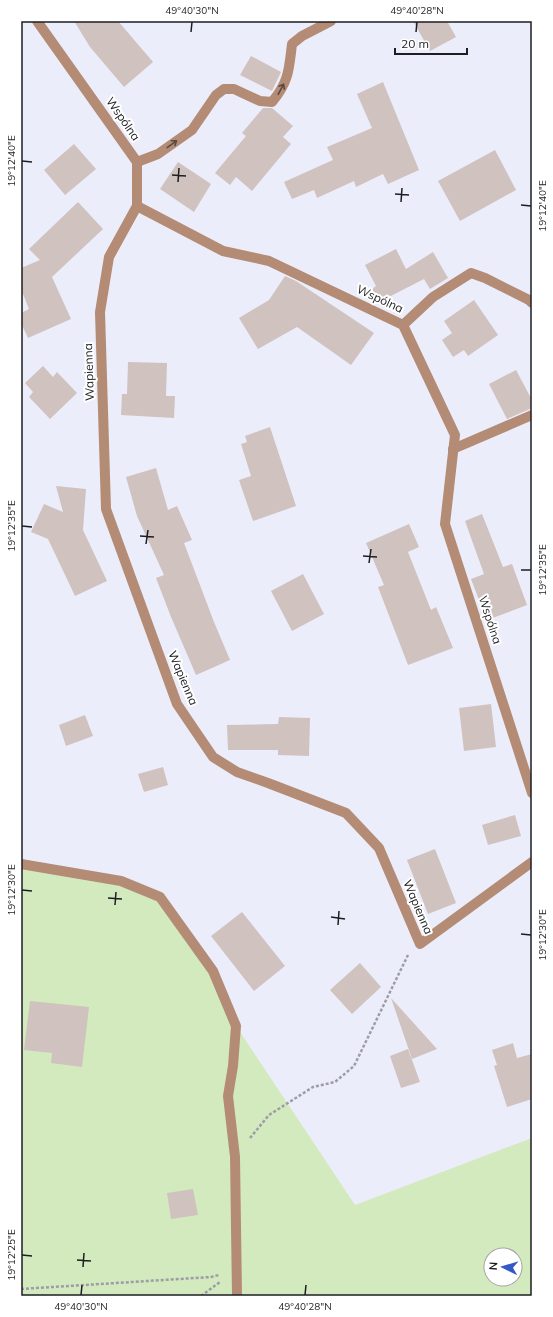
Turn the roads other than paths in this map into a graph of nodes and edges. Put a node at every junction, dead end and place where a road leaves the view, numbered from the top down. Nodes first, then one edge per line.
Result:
1 (37, 21) edge
2 (331, 21) edge
3 (137, 162) junction
4 (137, 206) junction
5 (532, 304) edge
6 (402, 325) junction
7 (532, 416) edge
8 (454, 449) junction
9 (532, 793) edge
10 (532, 862) edge
11 (21, 864) edge
12 (237, 1296) edge

1 - 3 street, Wspólna
3 -> 2 street
3 - 4 street
4 - 6 street, Wspólna
4 - 10 street, Wapienna
5 - 6 street
6 - 8 street, Wspólna
7 - 8 street
8 - 9 street, Wspólna
11 - 12 street

